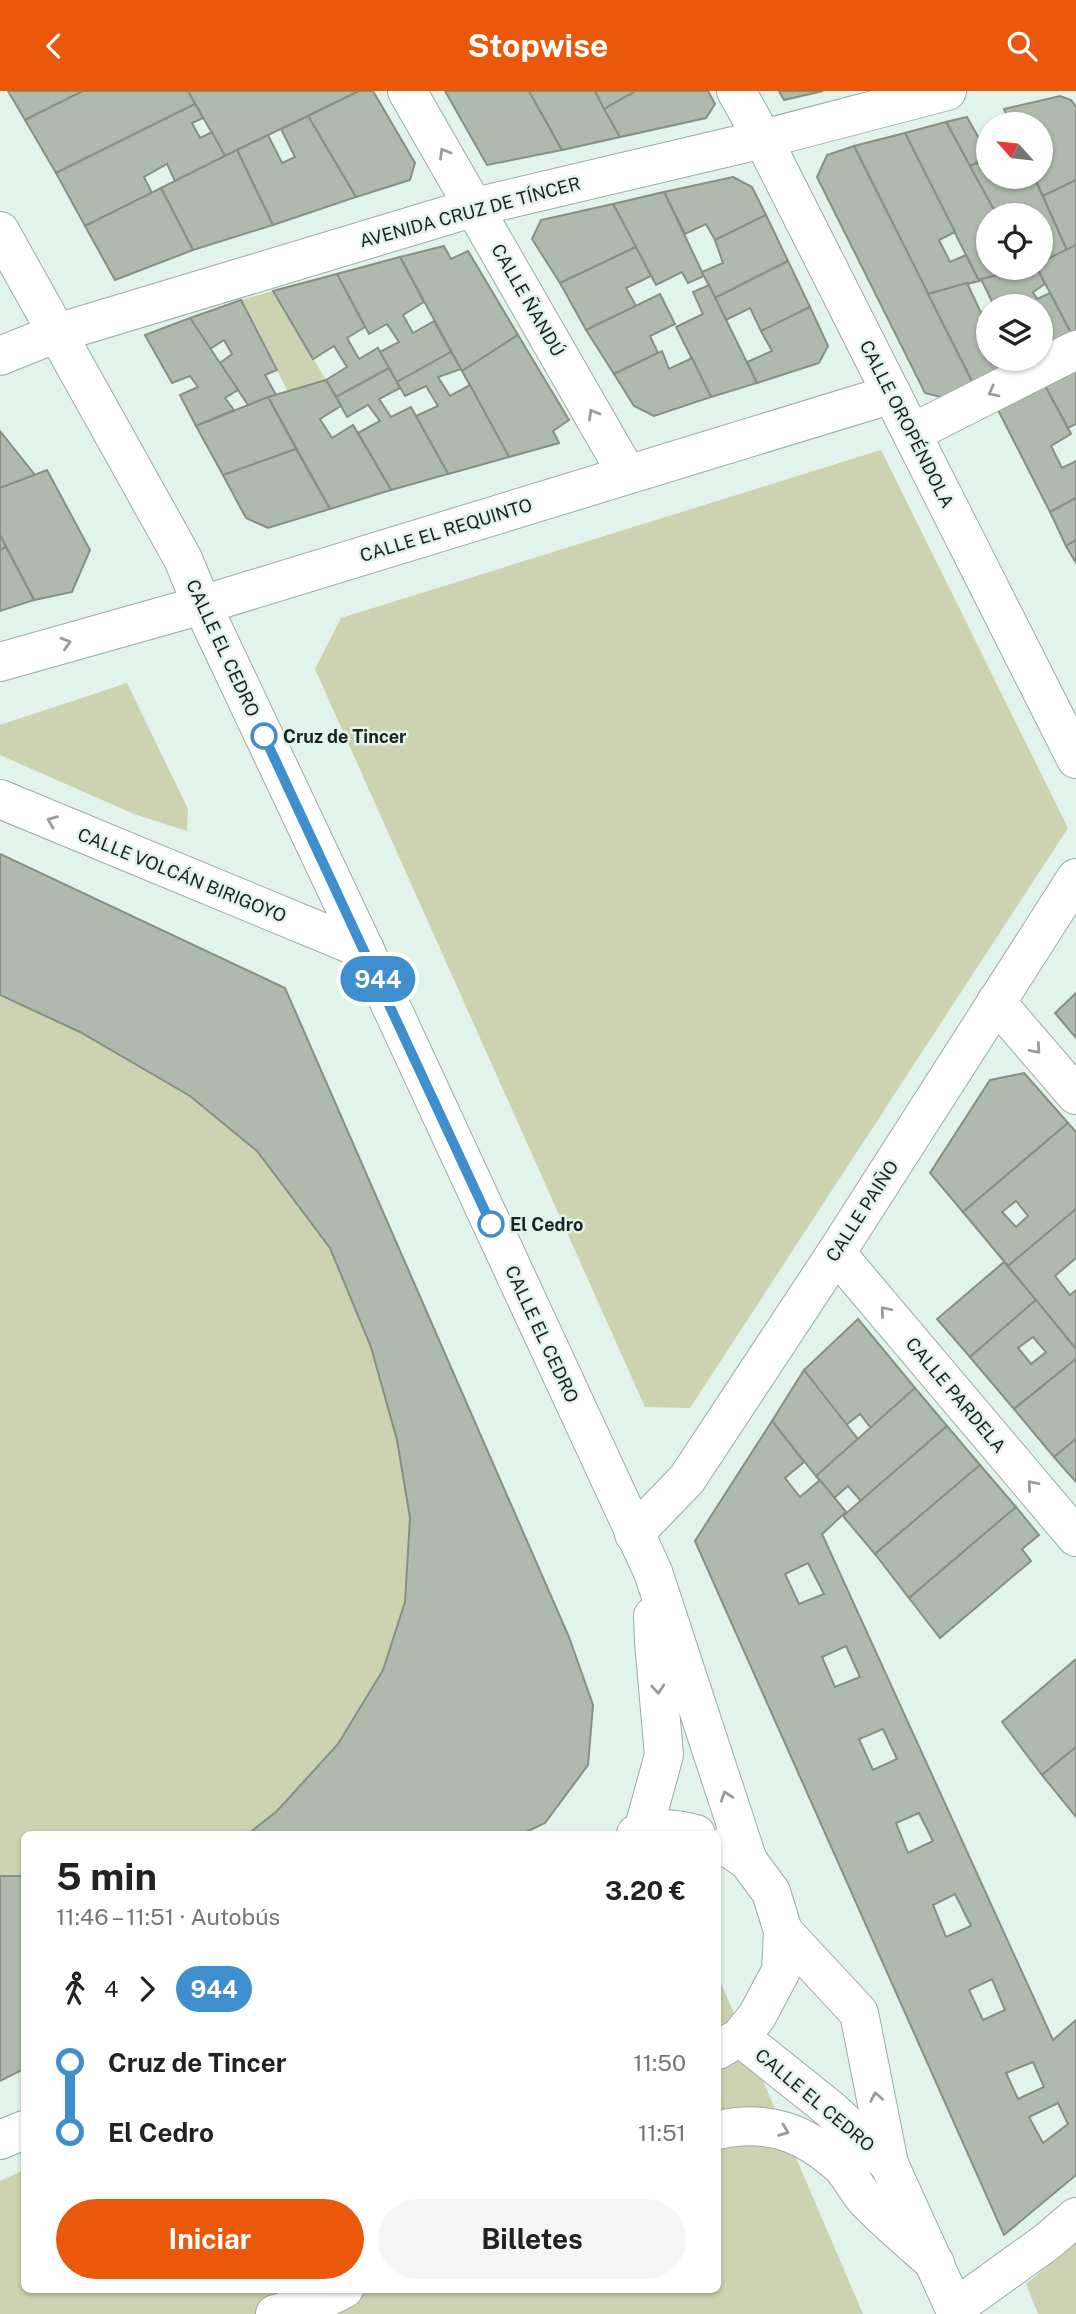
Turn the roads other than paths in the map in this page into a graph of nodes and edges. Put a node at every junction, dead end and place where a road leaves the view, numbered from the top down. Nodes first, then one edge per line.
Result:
1 (407, 91) edge
2 (736, 91) edge
3 (947, 91) edge
4 (764, 139) junction
5 (475, 207) junction
6 (0, 231) edge
7 (57, 333) junction
8 (1076, 351) edge
9 (0, 356) edge
10 (892, 394) junction
11 (912, 433) junction
12 (627, 474) junction
13 (202, 605) junction
14 (0, 662) edge
15 (1076, 759) edge
16 (0, 799) edge
17 (1076, 878) edge
18 (365, 950) junction
19 (996, 1002) junction
20 (1076, 1095) edge
21 (836, 1253) junction
22 (634, 1534) junction
23 (1076, 1537) edge
24 (653, 1572) junction
25 (640, 1831) edge
26 (659, 1831) edge
27 (686, 1831) edge
28 (733, 1851) edge
29 (782, 1931) junction
30 (729, 2043) edge
31 (721, 2129) edge
32 (21, 2131) edge
33 (0, 2140) edge
34 (889, 2164) junction
35 (1076, 2217) edge
36 (935, 2263) junction
37 (323, 2302) edge
38 (956, 2311) edge
39 (275, 2314) edge

5 -> 1 main road, CALLE ÑANDÚ
2 - 4 main road, CALLE OROPÉNDOLA
3 - 4 main road, AVENIDA CRUZ DE TÍNCER
4 - 5 main road, AVENIDA CRUZ DE TÍNCER
4 - 10 main road, CALLE OROPÉNDOLA
5 - 7 main road, AVENIDA CRUZ DE TÍNCER
12 -> 5 main road, CALLE ÑANDÚ
6 - 7 main road, CALLE EL CEDRO
7 - 9 main road, AVENIDA CRUZ DE TÍNCER
7 - 13 main road, CALLE EL CEDRO
8 -> 11 main road
10 - 11 main road, CALLE OROPÉNDOLA
10 - 12 main road, CALLE EL REQUINTO
11 - 15 main road, CALLE OROPÉNDOLA
12 - 13 main road, CALLE EL REQUINTO
14 -> 13 main road, CALLE EL REQUINTO
13 - 18 main road, CALLE EL CEDRO
18 -> 16 main road, CALLE VOLCÁN BIRIGOYO
17 - 19 main road, CALLE PAIÑO
18 - 22 main road, CALLE EL CEDRO
19 -> 20 main road
19 - 21 main road, CALLE PAIÑO
21 - 22 main road, CALLE PAIÑO
23 -> 21 main road, CALLE PARDELA
22 - 24 main road, CALLE EL CEDRO
24 -> 25 main road, CALLE EL CEDRO
28 -> 24 main road, CALLE EL CEDRO
26 - 27 main road
28 - 29 main road, CALLE EL CEDRO
29 - 30 main road
34 -> 29 main road, CALLE EL CEDRO
30 - 34 main road, CALLE EL CEDRO
31 -> 36 main road
32 - 33 main road
34 - 36 main road, CALLE EL CEDRO
35 - 38 main road
36 - 38 main road, CALLE EL CEDRO
37 - 39 main road

